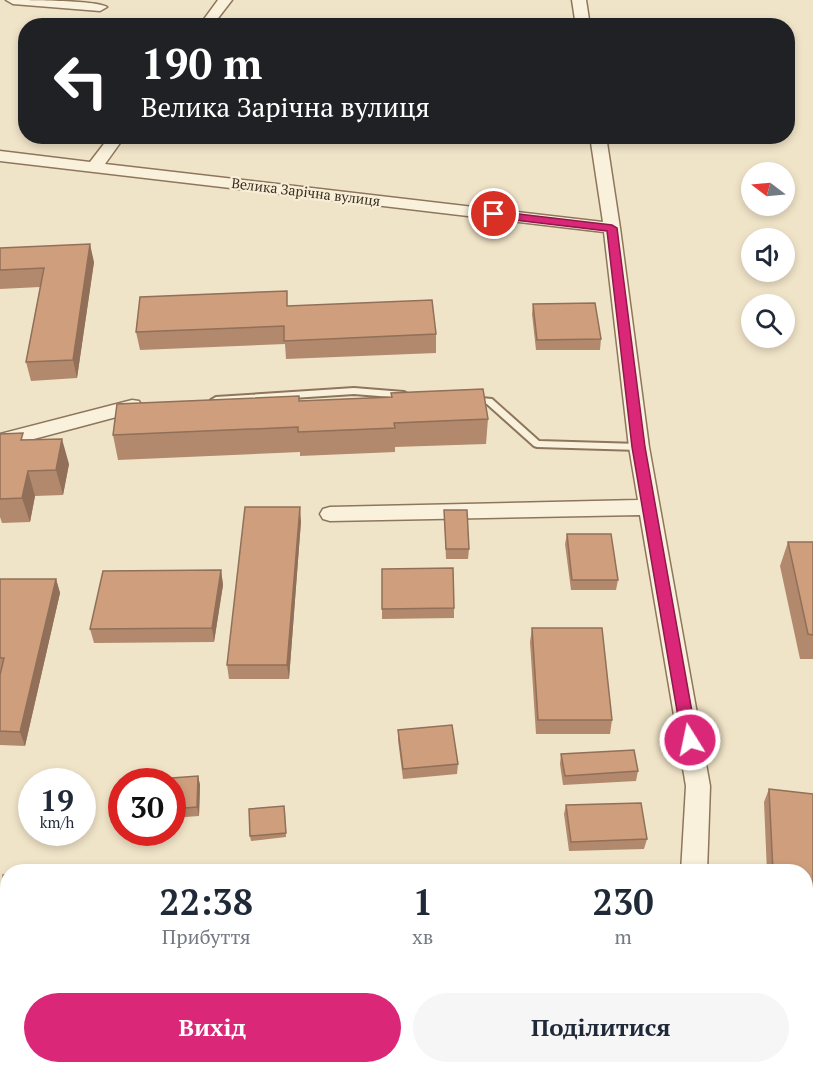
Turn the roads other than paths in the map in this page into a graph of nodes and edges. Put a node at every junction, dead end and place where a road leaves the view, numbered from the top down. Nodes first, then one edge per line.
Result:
1 (13, 0) edge
2 (225, 0) edge
3 (579, 0) edge
4 (100, 7) dead end
5 (211, 18) edge
6 (582, 18) edge
7 (112, 144) edge
8 (598, 144) edge
9 (0, 156) edge
10 (94, 167) junction
11 (612, 228) junction
12 (410, 395) edge
13 (456, 399) edge
14 (202, 401) edge
15 (138, 406) edge
16 (0, 441) edge
17 (639, 447) junction
18 (650, 507) junction
19 (330, 514) dead end
20 (694, 864) edge

1 - 4 street
2 - 5 street
3 - 6 street
7 - 10 street
8 - 11 street
9 - 10 street, Велика Зарічна вулиця
10 - 11 street, Велика Зарічна вулиця
11 - 17 street
12 - 14 lane
13 - 17 lane
15 - 16 street
17 - 18 street
18 - 19 street
18 - 20 street

